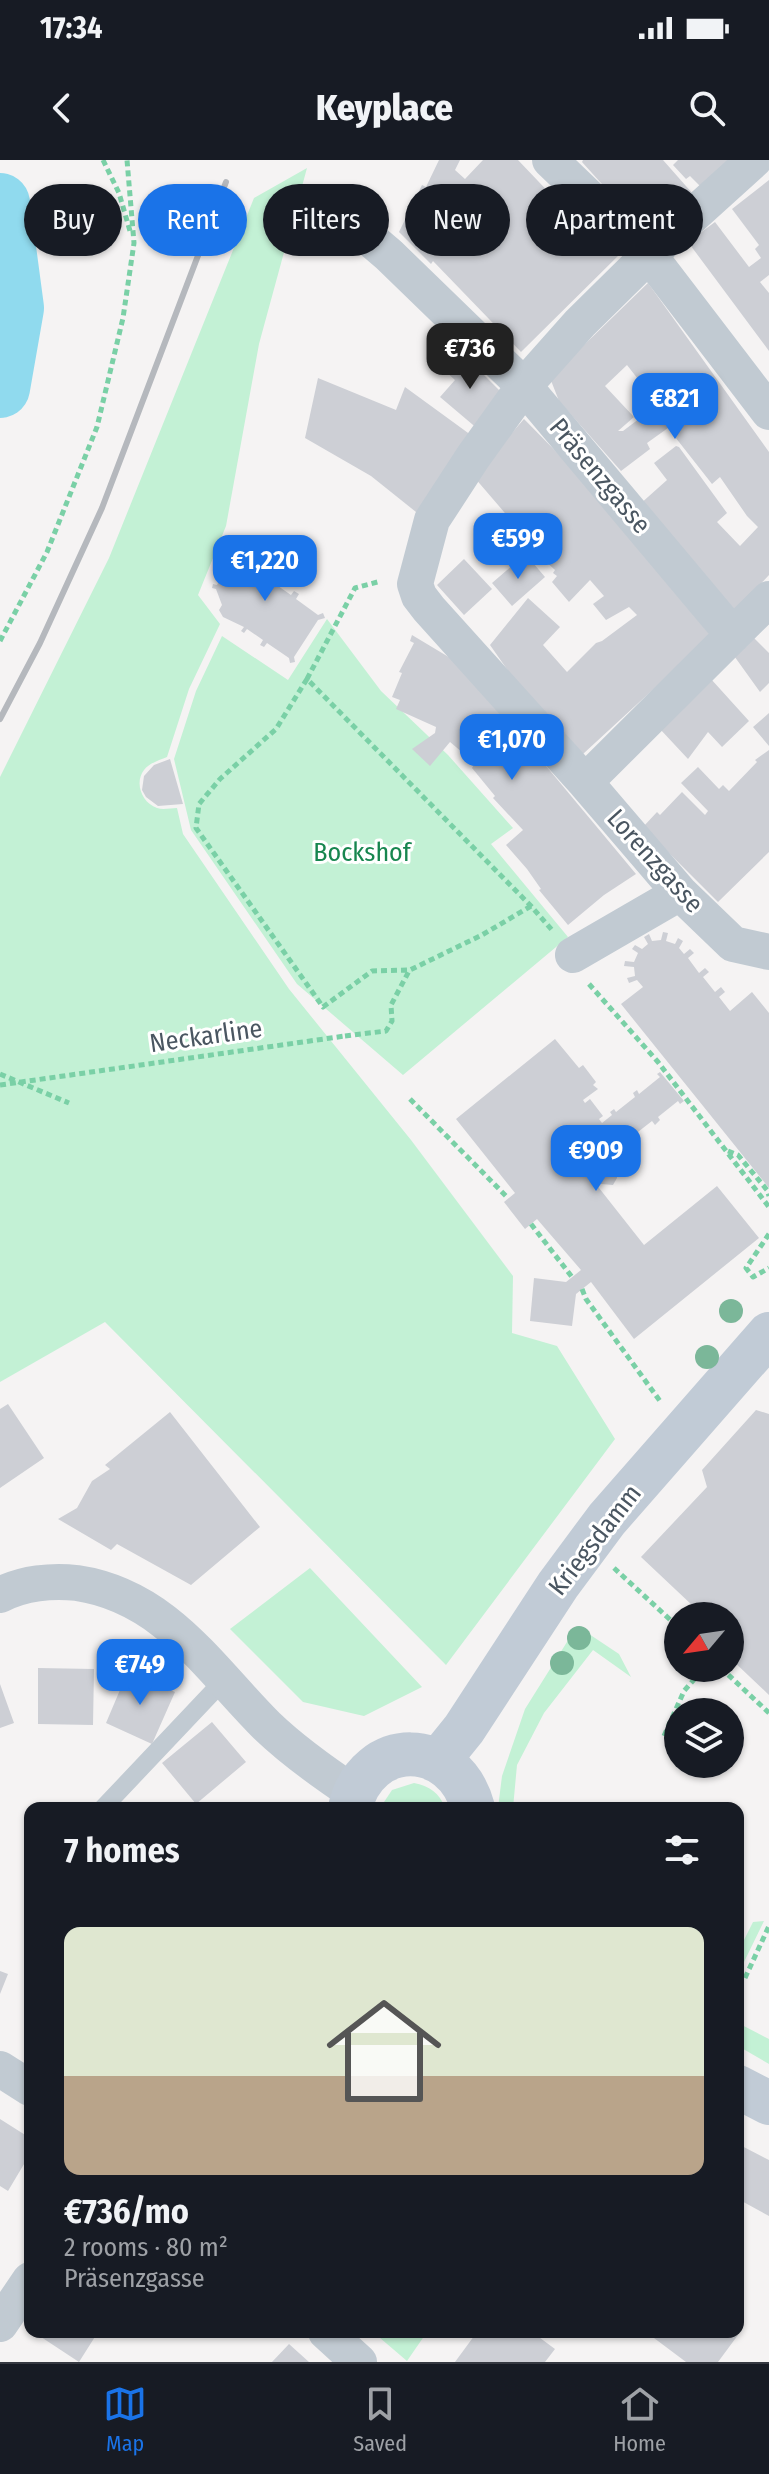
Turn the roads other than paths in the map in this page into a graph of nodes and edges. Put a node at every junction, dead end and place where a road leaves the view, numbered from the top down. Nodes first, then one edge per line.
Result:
1 (550, 160) edge
2 (754, 160) edge
3 (575, 184) edge
4 (703, 206) edge
5 (389, 255) edge
6 (648, 256) edge
7 (650, 256) edge
8 (524, 386) junction
9 (769, 412) edge
10 (769, 599) edge
11 (733, 635) junction
12 (585, 782) junction
13 (680, 893) junction
14 (769, 952) edge
15 (573, 955) road end
16 (765, 1346) edge
17 (0, 1595) edge
18 (225, 1679) junction
19 (439, 1760) junction
20 (352, 1800) edge
21 (109, 1802) edge
22 (471, 1802) edge
23 (0, 2069) edge
24 (24, 2084) edge
25 (744, 2090) edge
26 (769, 2103) edge
27 (24, 2289) edge
28 (0, 2324) edge
29 (333, 2338) edge
30 (359, 2362) edge

1 - 3 street
2 - 4 street
5 - 8 street, Präsenzgasse
6 - 8 street
7 - 9 street
8 - 11 street, Präsenzgasse
8 - 12 street, Lorenzgasse
10 - 11 street
11 - 12 street
12 - 13 street, Lorenzgasse
13 - 14 street, Lorenzgasse
13 - 15 street
16 - 19 street, Kriegsdamm
17 - 18 street
18 - 20 street
18 - 21 lane
19 - 20 street
19 - 22 street
23 - 24 street
25 - 26 street
27 - 28 street
29 - 30 street

